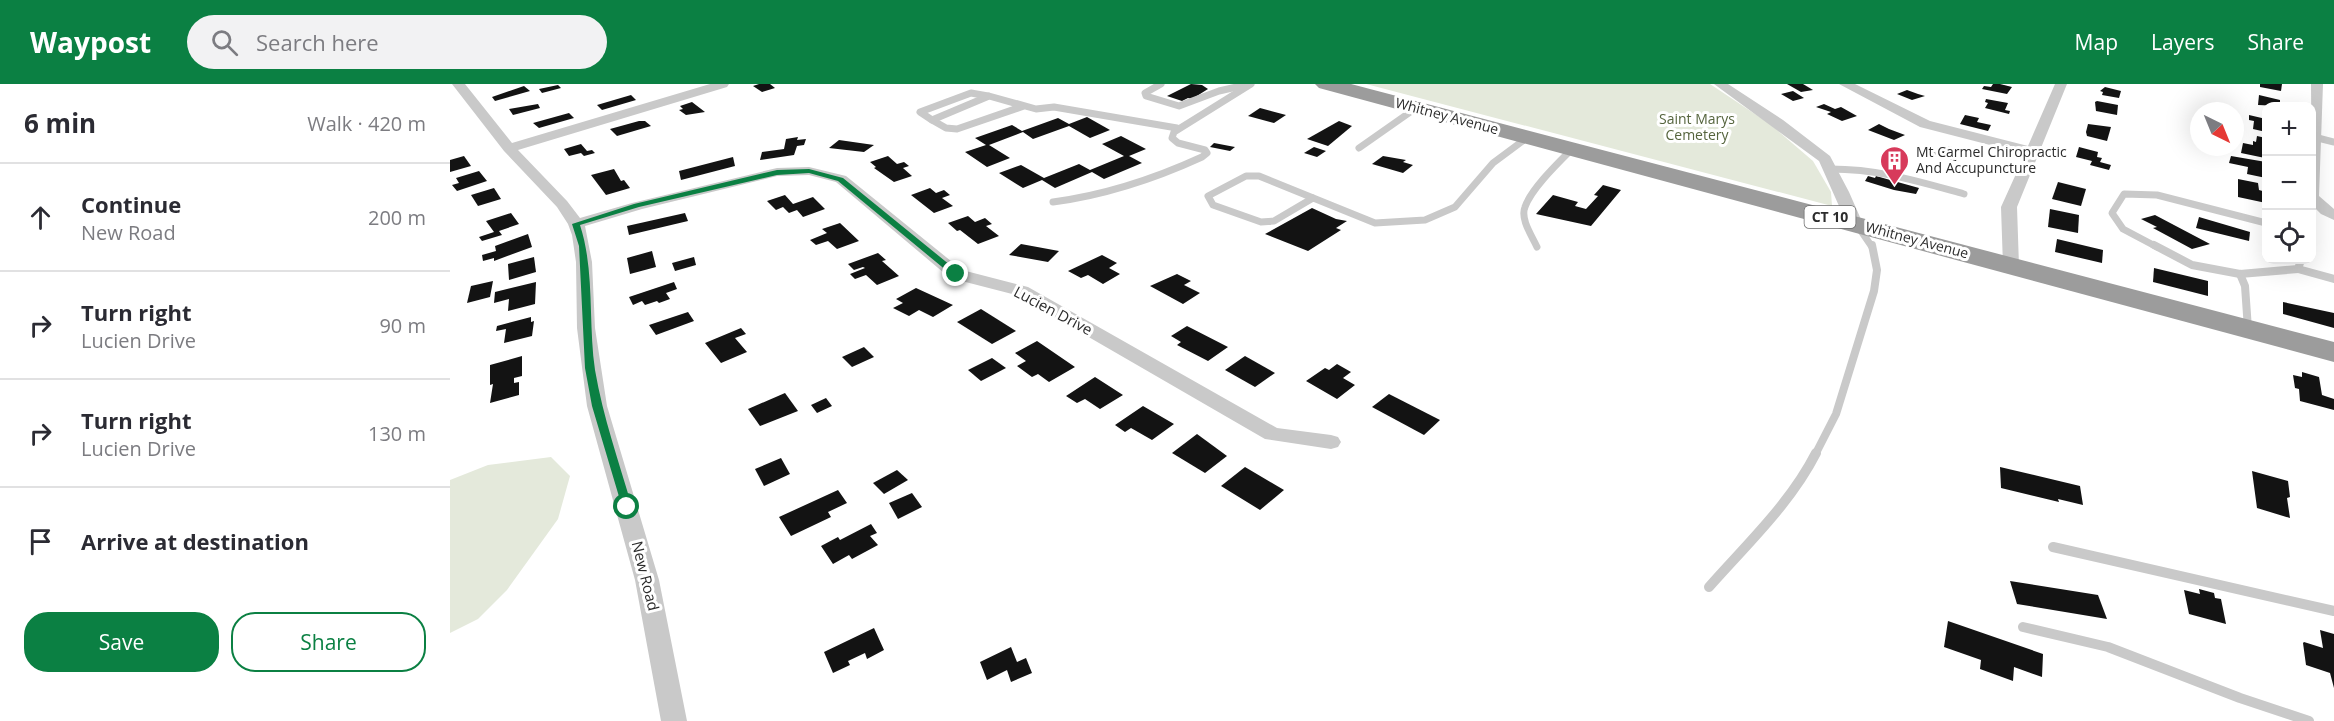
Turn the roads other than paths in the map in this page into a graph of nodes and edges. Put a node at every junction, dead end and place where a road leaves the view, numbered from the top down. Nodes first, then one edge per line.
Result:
1 (458, 84) edge
2 (723, 84) edge
3 (1161, 84) edge
4 (1224, 84) edge
5 (1250, 84) edge
6 (1326, 84) edge
7 (1720, 84) edge
8 (1845, 84) edge
9 (2061, 84) edge
10 (2317, 84) edge
11 (1239, 86) junction
12 (989, 96) junction
13 (2316, 102) edge
14 (1024, 106) junction
15 (1416, 108) junction
16 (932, 120) junction
17 (1177, 128) junction
18 (1528, 137) junction
19 (2316, 138) edge
20 (2334, 142) edge
21 (509, 148) junction
22 (1359, 148) dead end
23 (1572, 149) junction
24 (2031, 152) junction
25 (1830, 169) junction
26 (1964, 194) dead end
27 (1313, 198) junction
28 (2316, 201) edge
29 (1053, 202) dead end
30 (2334, 215) edge
31 (2262, 222) edge
32 (576, 224) junction
33 (1855, 224) junction
34 (1538, 247) dead end
35 (2300, 264) edge
36 (2011, 266) junction
37 (2298, 269) junction
38 (2240, 274) junction
39 (2334, 279) edge
40 (2248, 329) junction
41 (2334, 352) edge
42 (1331, 442) dead end
43 (2053, 547) dead end
44 (1709, 587) dead end
45 (2334, 611) edge
46 (2023, 627) dead end
47 (674, 721) edge
48 (2310, 721) edge

1 - 21 street, New Road
2 - 21 street
3 - 11 lane
4 - 11 lane
5 - 11 lane
5 - 17 lane
6 - 15 highway, Whitney Avenue / CT 10
7 - 25 street
8 - 24 street
9 - 24 street
10 - 13 street
12 - 14 lane
12 - 16 lane
12 - 16 lane
14 - 16 lane
14 - 17 lane
15 - 18 highway, Whitney Avenue / CT 10
15 - 22 lane
17 - 29 lane
18 - 23 highway, Whitney Avenue / CT 10
18 - 27 lane
19 - 20 lane
21 - 32 street, New Road
23 - 33 highway, Whitney Avenue / CT 10
23 - 34 lane
24 - 36 street
25 - 26 lane
25 - 33 street
27 - 27 lane
28 - 30 street
31 - 38 lane
32 - 42 street, Lucien Drive
32 - 47 street, New Road
33 - 36 highway, Whitney Avenue / CT 10
33 - 44 lane
35 - 37 lane
36 - 40 highway, Whitney Avenue / CT 10
37 - 38 lane
37 - 39 lane
38 - 40 lane
40 - 41 highway, Whitney Avenue / CT 10
43 - 45 lane
46 - 48 lane

